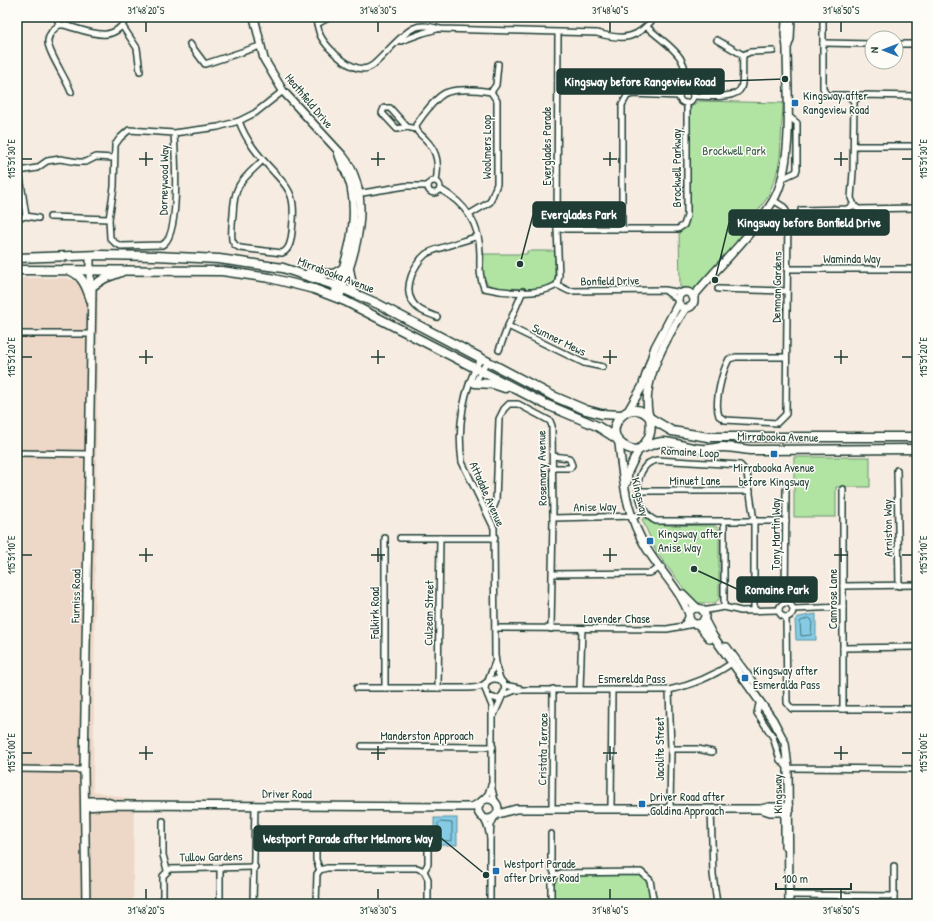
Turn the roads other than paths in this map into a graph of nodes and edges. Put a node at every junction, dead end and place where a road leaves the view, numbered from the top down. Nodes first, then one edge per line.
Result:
1 (57, 17) edge
2 (127, 17) edge
3 (254, 17) edge
4 (315, 17) edge
5 (330, 17) edge
6 (655, 17) edge
7 (787, 17) edge
8 (790, 17) edge
9 (823, 17) edge
10 (317, 24) junction
11 (59, 25) junction
12 (123, 27) junction
13 (647, 27) junction
14 (558, 34) junction
15 (717, 40) dead end
16 (823, 43) junction
17 (190, 44) dead end
18 (864, 44) edge
19 (904, 44) edge
20 (917, 44) edge
21 (260, 46) junction
22 (788, 48) junction
23 (773, 51) dead end
24 (742, 55) junction
25 (498, 64) dead end
26 (140, 71) dead end
27 (687, 89) junction
28 (283, 91) junction
29 (71, 92) dead end
30 (492, 92) junction
31 (678, 96) junction
32 (693, 96) junction
33 (917, 96) edge
34 (854, 101) junction
35 (687, 103) junction
36 (787, 115) junction
37 (239, 121) junction
38 (408, 127) junction
39 (416, 129) junction
40 (174, 133) junction
41 (854, 146) junction
42 (917, 146) edge
43 (17, 157) edge
44 (114, 158) junction
45 (263, 160) junction
46 (19, 171) junction
47 (781, 179) junction
48 (436, 181) junction
49 (428, 186) junction
50 (440, 189) junction
51 (355, 195) junction
52 (773, 200) junction
53 (854, 205) junction
54 (917, 208) edge
55 (801, 210) dead end
56 (470, 214) junction
57 (26, 216) junction
58 (50, 217) dead end
59 (38, 218) dead end
60 (17, 219) edge
61 (109, 219) junction
62 (557, 229) junction
63 (622, 229) junction
64 (478, 236) junction
65 (92, 256) junction
66 (17, 258) edge
67 (347, 268) junction
68 (788, 269) junction
69 (917, 269) edge
70 (17, 270) edge
71 (69, 270) junction
72 (92, 270) junction
73 (125, 270) junction
74 (296, 272) junction
75 (557, 285) junction
76 (93, 287) junction
77 (340, 288) junction
78 (718, 289) dead end
79 (522, 291) junction
80 (787, 291) junction
81 (354, 294) junction
82 (337, 297) junction
83 (684, 297) junction
84 (92, 300) junction
85 (685, 308) junction
86 (437, 317) dead end
87 (508, 326) junction
88 (17, 334) edge
89 (91, 334) junction
90 (499, 350) dead end
91 (786, 357) junction
92 (484, 360) junction
93 (603, 367) dead end
94 (478, 369) junction
95 (475, 383) junction
96 (468, 390) junction
97 (525, 394) junction
98 (625, 413) junction
99 (649, 417) junction
100 (917, 437) edge
101 (618, 440) junction
102 (640, 449) junction
103 (917, 449) edge
104 (17, 453) edge
105 (89, 454) junction
106 (553, 456) junction
107 (553, 468) junction
108 (897, 470) dead end
109 (843, 489) dead end
110 (786, 490) dead end
111 (639, 492) junction
112 (750, 492) junction
113 (486, 511) junction
114 (634, 516) junction
115 (553, 518) junction
116 (786, 521) junction
117 (724, 522) junction
118 (754, 522) junction
119 (385, 538) dead end
120 (400, 538) dead end
121 (440, 538) junction
122 (495, 538) junction
123 (661, 568) junction
124 (552, 574) junction
125 (917, 585) edge
126 (843, 586) junction
127 (899, 586) junction
128 (785, 603) junction
129 (724, 607) junction
130 (843, 607) junction
131 (793, 609) junction
132 (779, 610) junction
133 (754, 611) junction
134 (702, 614) junction
135 (689, 615) junction
136 (786, 617) junction
137 (696, 624) junction
138 (682, 626) junction
139 (495, 628) junction
140 (551, 628) junction
141 (582, 629) junction
142 (720, 646) junction
143 (917, 647) edge
144 (843, 648) junction
145 (496, 655) junction
146 (731, 664) junction
147 (487, 682) junction
148 (503, 683) junction
149 (357, 688) dead end
150 (385, 688) junction
151 (438, 688) junction
152 (468, 688) junction
153 (553, 689) junction
154 (580, 689) junction
155 (526, 690) junction
156 (612, 690) junction
157 (669, 690) junction
158 (754, 693) junction
159 (503, 695) junction
160 (487, 696) junction
161 (844, 709) junction
162 (917, 709) edge
163 (493, 720) junction
164 (362, 746) dead end
165 (493, 747) junction
166 (671, 749) junction
167 (712, 752) dead end
168 (787, 768) junction
169 (17, 769) edge
170 (917, 769) edge
171 (84, 770) junction
172 (493, 779) junction
173 (496, 801) junction
174 (481, 802) junction
175 (85, 804) junction
176 (255, 805) junction
177 (460, 807) junction
178 (611, 808) junction
179 (670, 808) junction
180 (516, 809) junction
181 (552, 809) junction
182 (712, 809) junction
183 (787, 810) junction
184 (497, 815) junction
185 (482, 816) junction
186 (163, 821) dead end
187 (551, 834) dead end
188 (316, 838) dead end
189 (490, 838) junction
190 (428, 839) dead end
191 (894, 866) dead end
192 (255, 867) junction
193 (220, 868) junction
194 (167, 870) junction
195 (320, 870) junction
196 (424, 871) junction
197 (555, 875) junction
198 (789, 895) junction
199 (894, 896) junction
200 (86, 904) edge
201 (163, 904) edge
202 (220, 904) edge
203 (253, 904) edge
204 (316, 904) edge
205 (428, 904) edge
206 (490, 904) edge
207 (551, 904) edge
208 (654, 904) edge
209 (716, 904) edge
210 (785, 904) edge
211 (789, 904) edge
212 (894, 904) edge

1 - 11 street
2 - 12 street
3 - 21 street, Heathfield Drive
4 - 10 street
5 - 10 street
6 - 13 street
7 - 22 street
8 - 22 street
9 - 16 street
10 - 14 street
11 - 12 street
11 - 29 street
12 - 26 street
13 - 14 street
13 - 27 street
14 - 62 street, Everglades Parade
15 - 24 street
16 - 18 street
16 - 34 street
17 - 21 street
19 - 20 street
21 - 28 street, Heathfield Drive
22 - 36 street
23 - 24 street
24 - 32 street
25 - 30 street
27 - 31 street
27 - 32 street
28 - 37 street, Dorneywood Way
28 - 51 street, Heathfield Drive
30 - 39 street
30 - 56 street, Woolmers Loop
31 - 35 street
31 - 63 street
32 - 35 street
33 - 34 street
34 - 41 street
35 - 63 street, Brockwell Parkway
36 - 47 street
36 - 47 street
37 - 40 street, Dorneywood Way
37 - 45 street
38 - 38 street
38 - 39 street
39 - 48 street
40 - 44 street, Dorneywood Way
40 - 61 street, Dorneywood Way
41 - 42 street
41 - 53 street
43 - 46 street
44 - 46 street
44 - 61 street, Dorneywood Way
45 - 45 street
46 - 57 street
47 - 52 street
48 - 49 street
48 - 50 street
49 - 50 street
49 - 51 street
50 - 56 street
51 - 67 street, Heathfield Drive
52 - 68 street, Denman Gardens
52 - 83 street
53 - 54 street
53 - 55 street
56 - 64 street
57 - 59 street
57 - 60 street
58 - 61 street
62 - 63 street, Brockwell Parkway
62 - 75 street, Everglades Parade
64 - 79 street
64 - 86 street
65 - 66 main road, Mirrabooka Avenue
65 - 72 street, Furniss Road
65 - 74 main road, Mirrabooka Avenue
67 - 74 main road
67 - 77 street, Heathfield Drive
67 - 81 street
68 - 69 street, Waminda Way
68 - 80 street, Denman Gardens
70 - 71 main road, Mirrabooka Avenue
71 - 72 main road, Mirrabooka Avenue
71 - 84 main road
72 - 73 main road, Mirrabooka Avenue
72 - 76 street, Furniss Road
73 - 76 main road
73 - 82 main road, Mirrabooka Avenue
74 - 77 main road, Mirrabooka Avenue
75 - 79 street
75 - 83 street, Bonfield Drive
76 - 84 street, Furniss Road
77 - 81 main road, Mirrabooka Avenue
77 - 82 street, Heathfield Drive
78 - 80 street
79 - 87 street
80 - 91 street, Denman Gardens
81 - 92 main road, Mirrabooka Avenue
82 - 94 main road, Mirrabooka Avenue
83 - 85 street
83 - 85 street
83 - 98 street
84 - 89 street, Furniss Road
85 - 99 street
87 - 90 street
87 - 93 street, Sumner Mews
88 - 89 street
89 - 105 street, Furniss Road
91 - 91 street, Denman Gardens
92 - 94 street, Attadale Avenue
92 - 98 main road, Mirrabooka Avenue
94 - 95 street, Attadale Avenue
94 - 96 street, Attadale Avenue
94 - 97 main road, Mirrabooka Avenue
95 - 96 street, Attadale Avenue
95 - 97 main road
96 - 113 street, Attadale Avenue
97 - 101 main road, Mirrabooka Avenue
98 - 99 main road
98 - 101 main road
99 - 100 main road, Mirrabooka Avenue
99 - 102 main road
101 - 102 main road
101 - 114 street, Kingsway
102 - 103 main road, Mirrabooka Avenue
102 - 114 street, Kingsway
104 - 105 street
105 - 171 street, Furniss Road
106 - 107 street, Rosemary Avenue
106 - 107 street
106 - 113 street, Rosemary Avenue
107 - 115 street, Rosemary Avenue
108 - 127 street, Arniston Way
109 - 126 street, Camrose Lane
110 - 116 street, Tony Martin Way
111 - 112 street, Minuet Lane
111 - 112 street, Romaine Loop
111 - 117 street, Romaine Loop
112 - 118 street, Romaine Loop
113 - 122 street, Attadale Avenue
114 - 115 street, Anise Way
114 - 123 street, Kingsway
115 - 124 street, Rosemary Avenue
116 - 118 street, Romaine Loop
116 - 128 street, Tony Martin Way
117 - 118 street, Romaine Loop
117 - 129 street
118 - 133 street
119 - 150 street, Falkirk Road
120 - 121 street
121 - 122 street
121 - 151 street, Culzean Street
122 - 139 street, Attadale Avenue
123 - 124 street
123 - 134 street, Kingsway
123 - 135 street, Kingsway
124 - 140 street, Rosemary Avenue
125 - 127 street
126 - 127 street
126 - 130 street, Camrose Lane
128 - 131 street
128 - 132 street
129 - 133 street
129 - 134 street
130 - 131 street
130 - 144 street, Camrose Lane
131 - 136 street
132 - 133 street
132 - 136 street
134 - 135 street
134 - 137 street
134 - 142 street, Kingsway
135 - 137 street, Kingsway
135 - 138 street
136 - 161 street
137 - 138 street, Lavender Chase
137 - 146 street, Kingsway
138 - 141 street, Lavender Chase
139 - 140 street, Lavender Chase
139 - 145 street, Attadale Avenue
140 - 141 street, Lavender Chase
141 - 154 street
142 - 146 street, Kingsway
142 - 158 street, Kingsway
143 - 144 street
144 - 161 street, Camrose Lane
145 - 147 street, Attadale Avenue
145 - 148 street, Attadale Avenue
146 - 157 street, Esmerelda Pass
146 - 158 street, Kingsway
146 - 168 street, Kingsway
147 - 148 street
147 - 152 street
147 - 160 street
148 - 155 street, Esmerelda Pass
148 - 159 street
149 - 150 street
150 - 151 street
151 - 152 street
152 - 160 street
153 - 154 street, Esmerelda Pass
153 - 155 street, Esmerelda Pass
153 - 181 street, Cristata Terrace
154 - 156 street, Esmerelda Pass
155 - 159 street, Esmerelda Pass
156 - 157 street, Esmerelda Pass
156 - 178 street
157 - 166 street, Jacolite Street
158 - 168 street, Kingsway
159 - 160 street
159 - 163 street
160 - 163 street
161 - 162 street
163 - 165 street
164 - 165 street, Manderston Approach
165 - 172 street
166 - 167 street
166 - 179 street, Jacolite Street
168 - 170 street
168 - 183 street, Kingsway
169 - 171 street
171 - 175 street, Furniss Road
172 - 173 street
172 - 174 street
173 - 174 street
173 - 180 street
173 - 184 street
174 - 177 street, Driver Road
174 - 185 street
175 - 176 street, Driver Road
175 - 200 street, Furniss Road
176 - 177 street, Driver Road
176 - 192 street
177 - 185 street, Driver Road
178 - 179 street
178 - 181 street
179 - 182 street
180 - 181 street
180 - 184 street
182 - 183 street
182 - 209 street
183 - 198 street, Kingsway
183 - 210 street, Kingsway
184 - 185 street
184 - 189 street
185 - 189 street
186 - 194 street, Tullow Gardens
187 - 197 street
188 - 195 street
189 - 206 street
190 - 196 street
191 - 199 street
192 - 193 street, Tullow Gardens
192 - 203 street
193 - 194 street, Tullow Gardens
193 - 202 street
194 - 201 street, Tullow Gardens
195 - 196 street
195 - 204 street
196 - 205 street
197 - 207 street
197 - 208 street
198 - 199 street
198 - 211 street, Kingsway
199 - 212 street

